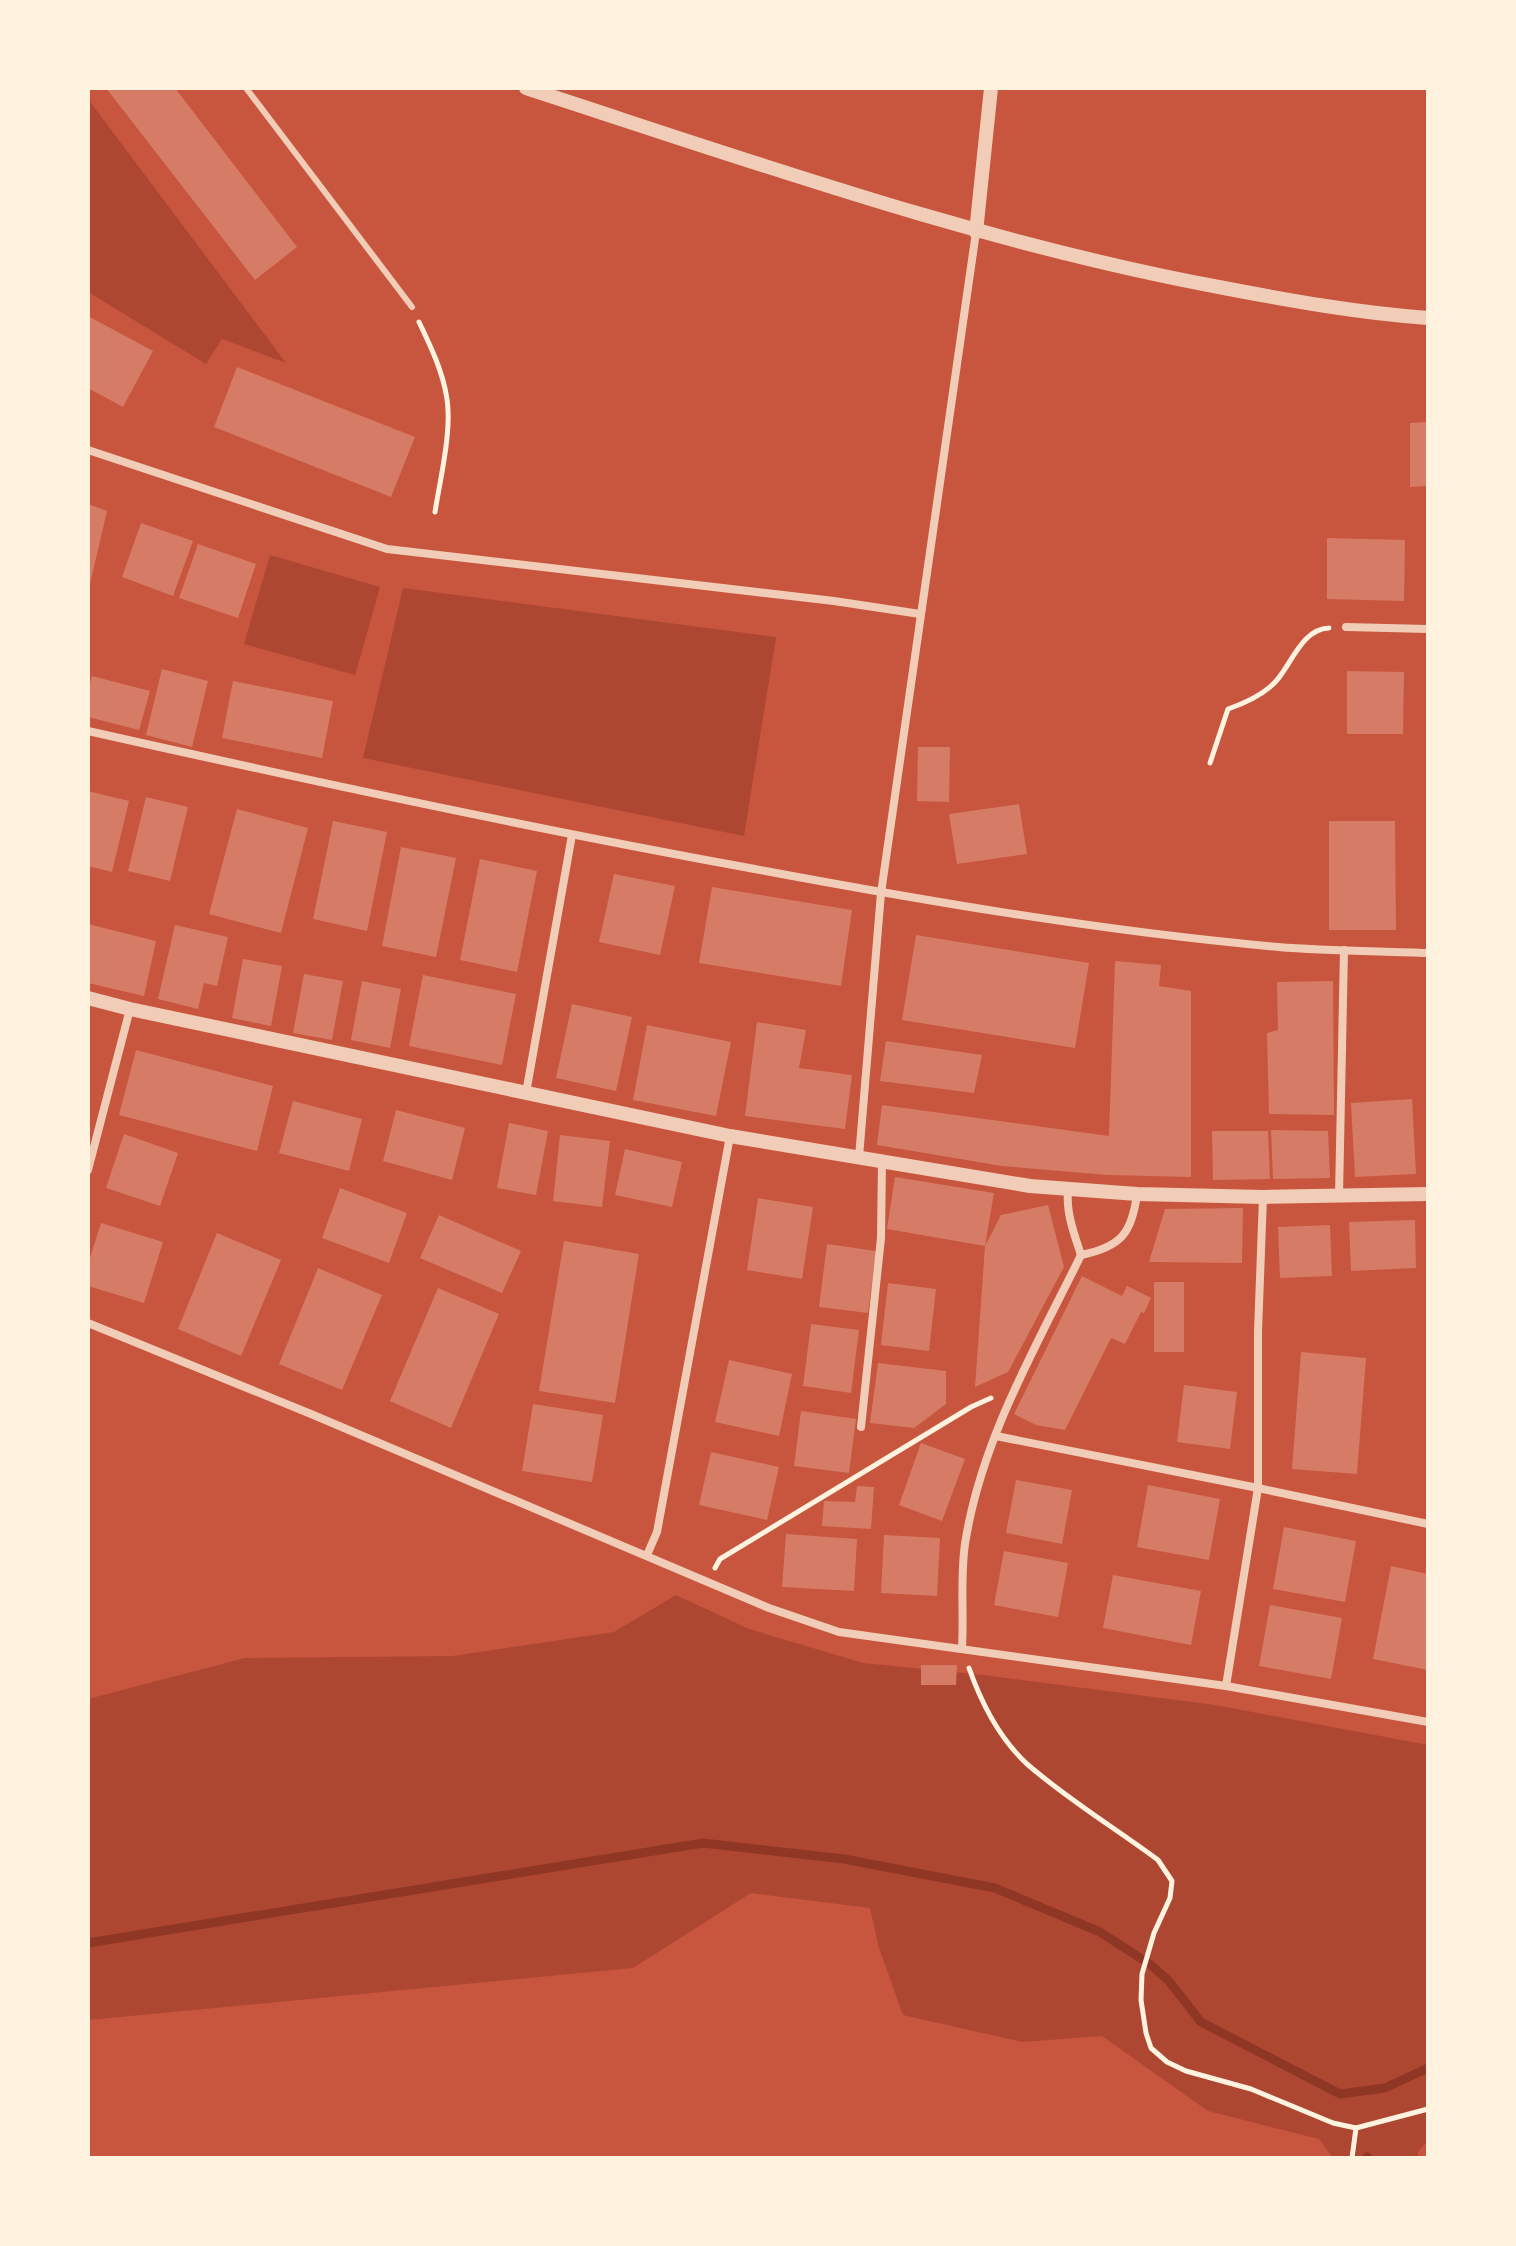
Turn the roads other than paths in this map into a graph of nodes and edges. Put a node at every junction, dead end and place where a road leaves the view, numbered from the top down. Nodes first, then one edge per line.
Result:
1 (246, 88) edge
2 (526, 88) edge
3 (991, 88) edge
4 (976, 232) junction
5 (412, 307) road end
6 (1428, 318) edge
7 (88, 450) edge
8 (920, 614) junction
9 (1346, 627) road end
10 (1428, 629) edge
11 (88, 731) edge
12 (572, 835) junction
13 (881, 893) junction
14 (1344, 950) junction
15 (1428, 953) edge
16 (88, 998) edge
17 (130, 1009) junction
18 (526, 1093) junction
19 (730, 1136) junction
20 (859, 1157) junction
21 (882, 1161) junction
22 (88, 1170) edge
23 (1068, 1190) junction
24 (1137, 1194) junction
25 (1428, 1194) edge
26 (1339, 1196) junction
27 (1263, 1197) junction
28 (1081, 1255) junction
29 (88, 1323) edge
30 (861, 1427) dead end
31 (996, 1436) junction
32 (1258, 1488) junction
33 (1428, 1524) edge
34 (647, 1555) junction
35 (962, 1648) junction
36 (1226, 1686) junction
37 (1428, 1722) edge

1 - 5 lane
2 - 4 street
3 - 4 street
4 - 6 street
4 - 8 street
7 - 8 street
8 - 13 street
9 - 10 street
11 - 12 street
12 - 13 street
12 - 18 street
13 - 14 street
13 - 20 street
14 - 15 street
14 - 26 street
16 - 17 street
17 - 18 street
17 - 22 street
18 - 19 street
19 - 20 street
19 - 34 street
20 - 21 street
21 - 23 street
21 - 30 street
23 - 24 street
23 - 28 street
24 - 27 street
24 - 28 street
25 - 26 street
26 - 27 street
27 - 32 street
28 - 31 street
29 - 34 street
31 - 32 street
31 - 35 street
32 - 33 street
32 - 36 street
34 - 35 street
35 - 36 street
36 - 37 street

